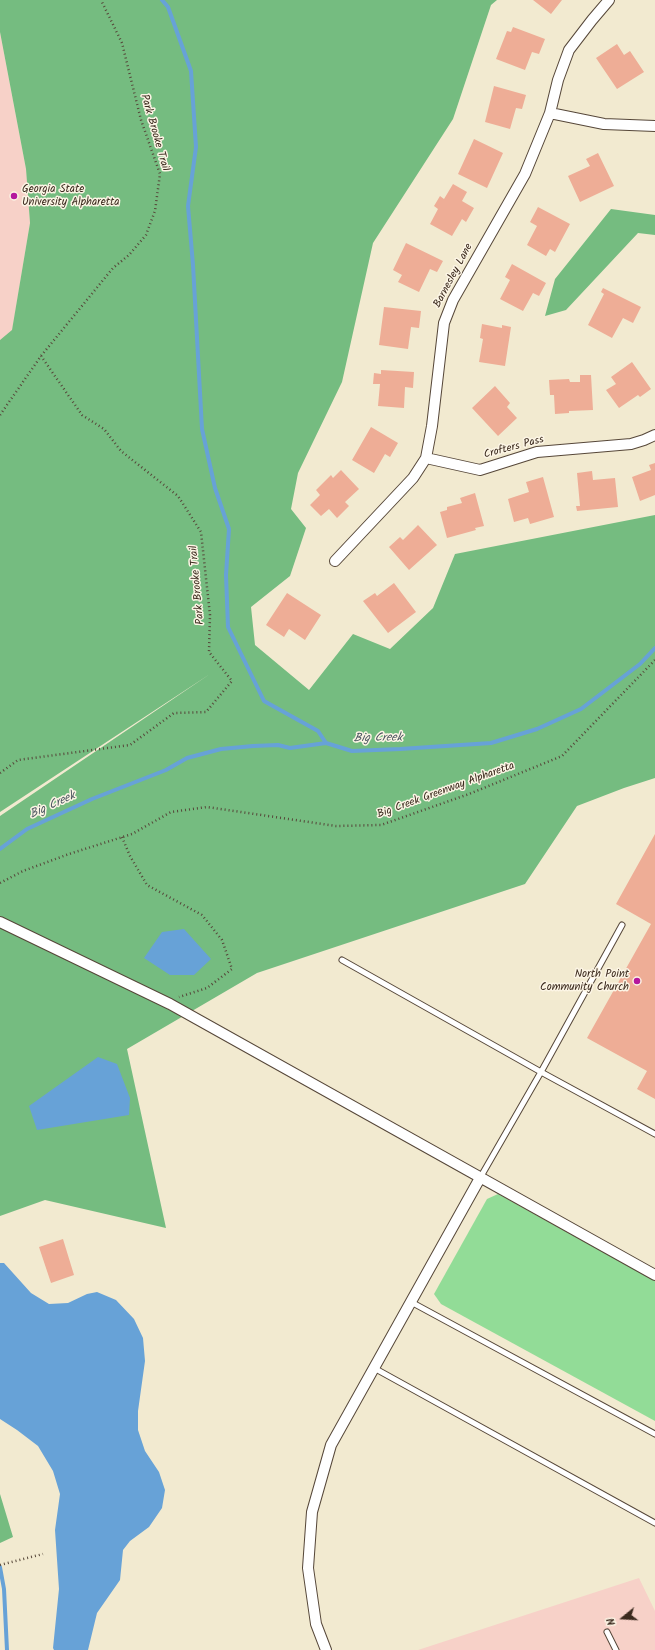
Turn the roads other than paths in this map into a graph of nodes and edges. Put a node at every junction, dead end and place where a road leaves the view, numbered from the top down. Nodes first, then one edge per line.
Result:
1 (609, 0) edge
2 (550, 113) junction
3 (655, 126) edge
4 (655, 434) edge
5 (426, 458) junction
6 (335, 561) dead end
7 (0, 922) edge
8 (622, 925) dead end
9 (342, 960) dead end
10 (541, 1072) junction
11 (655, 1134) edge
12 (480, 1178) junction
13 (655, 1275) edge
14 (410, 1302) junction
15 (374, 1368) junction
16 (655, 1434) edge
17 (655, 1523) edge
18 (607, 1632) dead end
19 (326, 1650) edge
20 (616, 1650) edge

1 - 2 street, Barnesley Lane
2 - 3 street
2 - 5 street, Barnesley Lane
4 - 5 street, Crofters Pass
5 - 6 street, Barnesley Lane
7 - 12 street
8 - 10 lane
9 - 10 lane
10 - 11 lane
10 - 12 lane
12 - 13 street
12 - 14 street
14 - 15 street
14 - 16 lane
15 - 17 lane
15 - 19 street
18 - 20 lane

